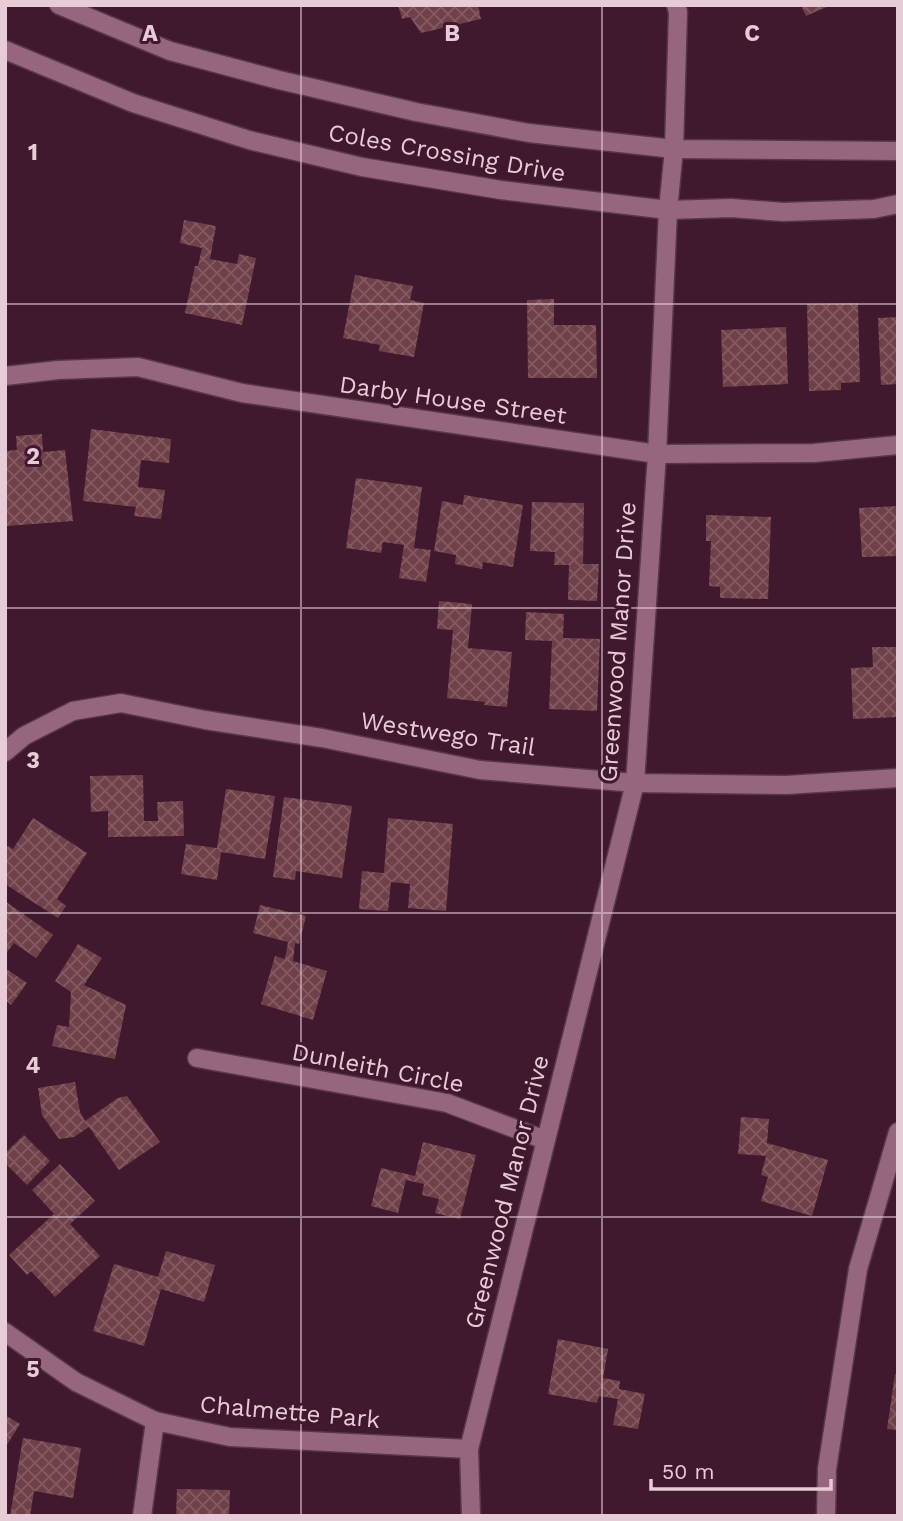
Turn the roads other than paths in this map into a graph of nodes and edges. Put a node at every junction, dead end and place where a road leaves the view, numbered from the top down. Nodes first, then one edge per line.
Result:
1 (59, 5) edge
2 (676, 5) edge
3 (5, 50) edge
4 (674, 149) junction
5 (898, 151) edge
6 (898, 204) edge
7 (668, 210) junction
8 (5, 376) edge
9 (898, 445) edge
10 (657, 454) junction
11 (5, 752) edge
12 (898, 778) edge
13 (635, 783) junction
14 (197, 1058) dead end
15 (898, 1132) edge
16 (545, 1140) junction
17 (5, 1332) edge
18 (155, 1421) junction
19 (469, 1449) junction
20 (142, 1516) edge
21 (471, 1516) edge
22 (826, 1516) edge

1 - 4 street, Coles Crossing Drive
2 - 4 street, Greenwood Manor Drive
3 - 7 street, Coles Crossing Drive
4 - 5 street, Coles Crossing Drive
4 - 7 street, Greenwood Manor Drive
6 - 7 street, Coles Crossing Drive
7 - 10 street, Greenwood Manor Drive
8 - 10 street, Darby House Street
9 - 10 street, Darby House Street
10 - 13 street, Greenwood Manor Drive
11 - 13 street, Westwego Trail
12 - 13 street, Westwego Trail
13 - 16 street, Greenwood Manor Drive
14 - 16 street, Dunleith Circle
15 - 22 street
16 - 19 street, Greenwood Manor Drive
17 - 18 street, Chalmette Park
18 - 19 street, Chalmette Park
18 - 20 street
19 - 21 street, Greenwood Manor Drive

